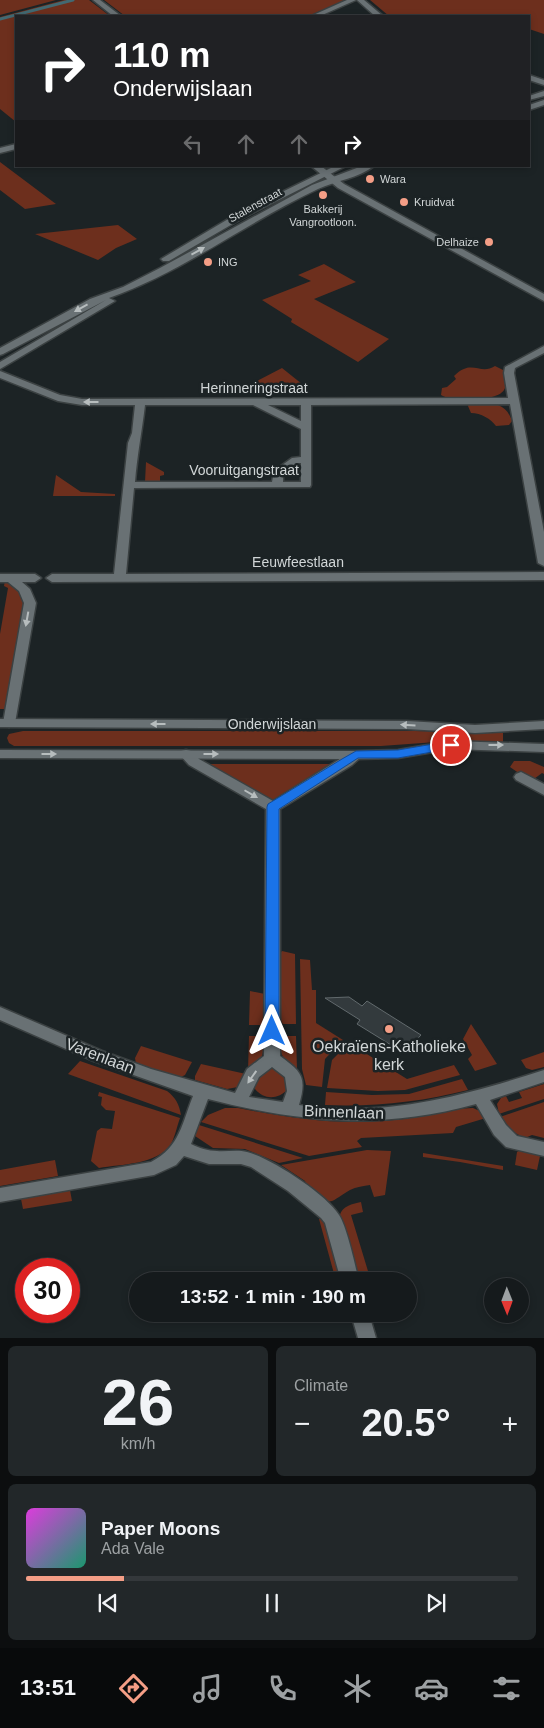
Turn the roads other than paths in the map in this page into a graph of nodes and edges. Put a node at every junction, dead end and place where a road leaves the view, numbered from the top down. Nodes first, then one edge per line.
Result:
1 (96, 0) edge
2 (352, 0) edge
3 (360, 0) edge
4 (116, 15) edge
5 (317, 15) edge
6 (378, 15) edge
7 (530, 77) edge
8 (544, 83) edge
9 (542, 94) edge
10 (530, 98) edge
11 (544, 102) edge
12 (530, 108) edge
13 (15, 146) edge
14 (0, 151) edge
15 (316, 167) edge
16 (340, 167) edge
17 (369, 167) edge
18 (325, 173) junction
19 (331, 180) junction
20 (238, 217) junction
21 (252, 222) junction
22 (155, 273) junction
23 (126, 290) junction
24 (544, 298) edge
25 (25, 338) junction
26 (38, 343) junction
27 (544, 349) edge
28 (0, 352) edge
29 (0, 366) edge
30 (0, 374) edge
31 (513, 401) junction
32 (140, 402) junction
33 (254, 402) junction
34 (306, 402) junction
35 (306, 428) junction
36 (306, 460) junction
37 (277, 485) junction
38 (129, 486) junction
39 (544, 563) edge
40 (544, 576) edge
41 (6, 578) edge
42 (35, 578) dead end
43 (52, 578) dead end
44 (120, 578) junction
45 (6, 721) edge
46 (544, 726) edge
47 (544, 747) edge
48 (0, 754) edge
49 (186, 754) junction
50 (356, 754) junction
51 (521, 776) dead end
52 (544, 790) edge
53 (273, 807) junction
54 (0, 1013) edge
55 (272, 1059) junction
56 (544, 1076) edge
57 (203, 1092) junction
58 (480, 1097) junction
59 (239, 1100) junction
60 (289, 1110) junction
61 (181, 1148) junction
62 (544, 1149) edge
63 (0, 1195) edge
64 (347, 1272) edge
65 (362, 1322) edge
66 (367, 1338) edge

1 - 4 street
2 - 5 street
3 - 6 street
7 - 8 street
9 - 10 street
11 - 12 street
13 - 14 street
15 - 18 street
16 - 18 street, Stalenstraat
17 - 19 street, Stalenstraat
18 - 19 street
18 - 20 street, Stalenstraat
19 - 21 street, Stalenstraat
19 - 24 street
20 - 21 street
20 - 22 street, Stalenstraat
22 -> 21 street, Stalenstraat
22 - 23 street, Stalenstraat
23 -> 25 street, Stalenstraat
23 - 26 street, Stalenstraat
25 - 26 street
25 - 28 street, Stalenstraat
26 - 29 street, Stalenstraat
27 - 31 street
32 -> 30 street, Herinneringstraat
31 - 34 street, Herinneringstraat
31 - 39 street
32 - 33 street, Herinneringstraat
32 - 38 street
33 - 34 street, Herinneringstraat
33 - 35 street
34 - 35 street, Vooruitgangstraat
35 - 36 street, Vooruitgangstraat
36 - 37 street
36 - 37 street, Vooruitgangstraat
37 - 38 street, Vooruitgangstraat
38 - 44 street
40 - 44 street, Eeuwfeestlaan
41 - 42 street
41 -> 45 street
43 - 44 street, Eeuwfeestlaan
46 -> 45 street, Onderwijslaan
46 - 47 street, Onderwijslaan
50 -> 47 street, Onderwijslaan
48 -> 49 street, Onderwijslaan
49 -> 50 street, Onderwijslaan
49 -> 53 street
50 - 53 street
51 - 52 street
53 - 55 street
54 - 57 street, Varenlaan
55 -> 59 street
55 - 60 street
56 - 58 street, Binnenlaan
57 - 59 street, Binnenlaan
57 - 61 street
58 - 60 street, Binnenlaan
58 - 62 street
59 - 60 street, Binnenlaan
61 - 63 street
61 - 64 street
65 - 66 street

